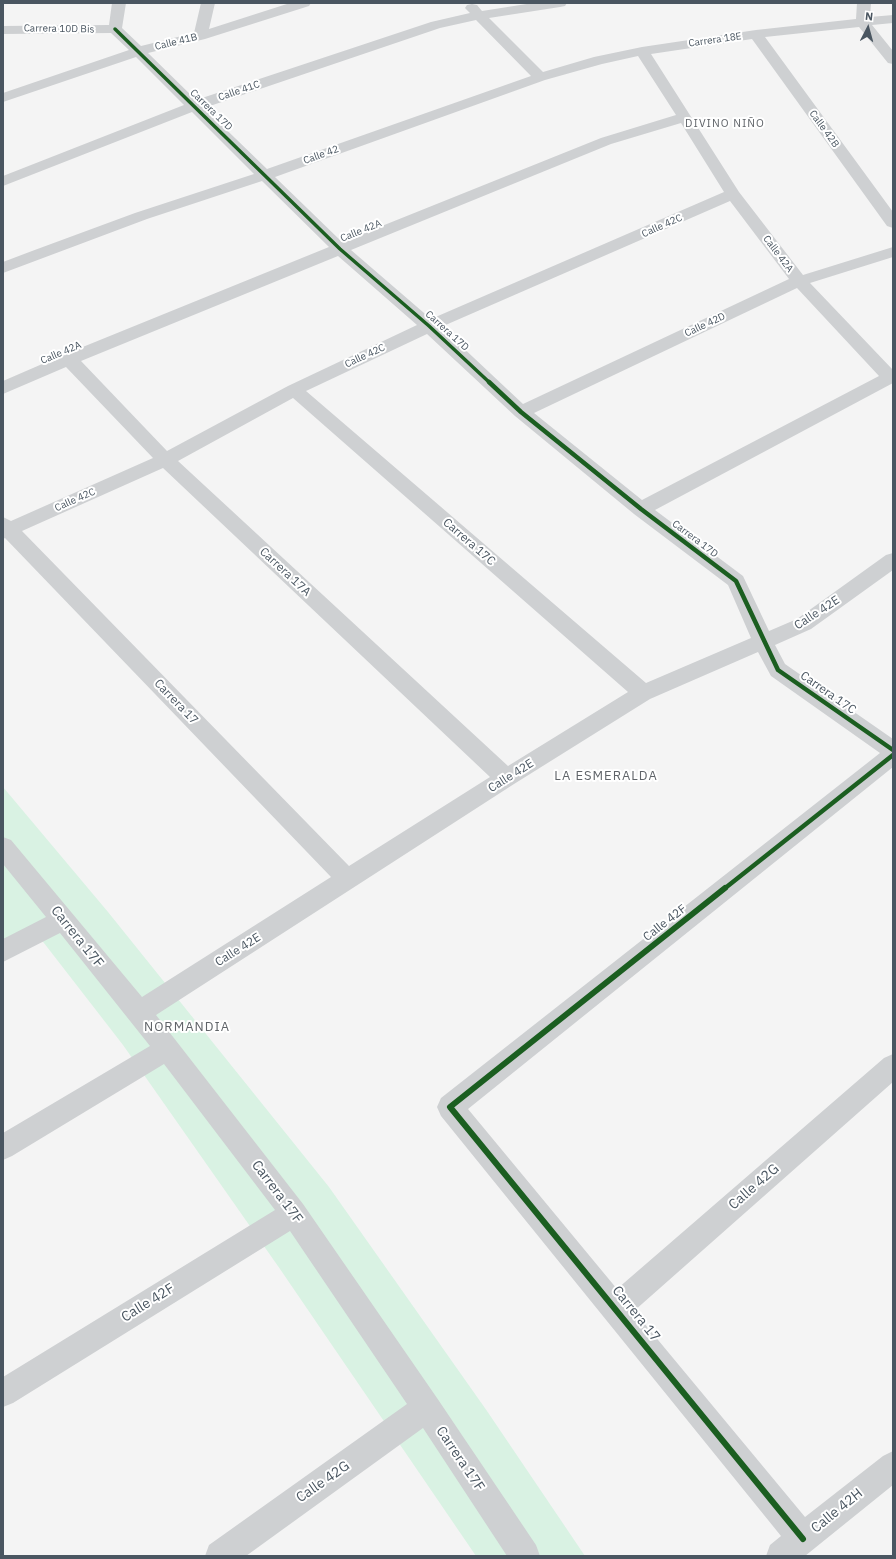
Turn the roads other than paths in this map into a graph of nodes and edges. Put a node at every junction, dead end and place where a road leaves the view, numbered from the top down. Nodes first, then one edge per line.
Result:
1 (119, 3) edge
2 (208, 3) edge
3 (304, 3) edge
4 (466, 3) edge
5 (560, 3) edge
6 (864, 3) edge
7 (480, 15) junction
8 (893, 19) edge
9 (863, 23) junction
10 (115, 29) junction
11 (3, 30) edge
12 (756, 34) junction
13 (200, 36) junction
14 (139, 51) junction
15 (642, 51) junction
16 (893, 60) edge
17 (540, 77) junction
18 (3, 98) edge
19 (194, 106) junction
20 (685, 117) junction
21 (265, 175) junction
22 (3, 181) edge
23 (733, 194) junction
24 (893, 223) edge
25 (340, 249) junction
26 (893, 252) edge
27 (3, 268) edge
28 (798, 281) junction
29 (429, 326) junction
30 (69, 359) junction
31 (891, 376) edge
32 (3, 388) edge
33 (294, 390) junction
34 (521, 412) junction
35 (165, 460) junction
36 (641, 510) junction
37 (5, 528) edge
38 (893, 560) edge
39 (763, 641) junction
40 (643, 693) junction
41 (893, 750) edge
42 (893, 756) edge
43 (506, 778) junction
44 (3, 847) edge
45 (348, 880) junction
46 (63, 920) junction
47 (3, 951) edge
48 (139, 1012) junction
49 (167, 1049) junction
50 (893, 1066) edge
51 (450, 1106) joint
52 (3, 1147) edge
53 (294, 1213) junction
54 (616, 1308) junction
55 (3, 1393) edge
56 (427, 1408) junction
57 (893, 1466) edge
58 (792, 1547) edge
59 (220, 1556) edge
60 (525, 1556) edge

1 - 10 street
2 - 13 street
3 - 13 street, Calle 41B
4 - 7 street
5 - 7 street, Calle 41C
6 - 9 street
7 - 17 street
7 - 19 street, Calle 41C
8 - 9 street, Carrera 18E
9 - 12 street, Carrera 18E
9 - 16 street
10 - 11 street, Carrera 10D Bis
10 - 14 street, Carrera 17D
12 - 15 street, Carrera 18E
12 - 24 street, Calle 42B
13 - 14 street, Calle 41B
14 - 18 street, Calle 41B
14 - 19 street, Carrera 17D
15 - 17 street, Carrera 18E
15 - 20 street, Calle 42A
17 - 21 street, Calle 42
19 - 21 street, Carrera 17D
19 - 22 street, Calle 41C
20 - 23 street, Calle 42A
20 - 25 street, Calle 42A
21 - 25 street, Carrera 17D
21 - 27 street, Calle 42
23 - 28 street, Calle 42A
23 - 29 street, Calle 42C
25 - 29 street, Carrera 17D
25 - 30 street, Calle 42A
26 - 28 street, Calle 42D
28 - 31 street, Calle 42A
28 - 34 street, Calle 42D
29 - 33 street, Calle 42C
29 - 34 street, Carrera 17D
30 - 32 street, Calle 42A
30 - 35 street, Carrera 17A
31 - 36 street
33 - 35 street, Calle 42C
33 - 40 street, Carrera 17C
34 - 36 street, Carrera 17D
35 - 37 street, Calle 42C
35 - 43 street, Carrera 17A
36 - 39 street, Carrera 17D
37 - 45 street, Carrera 17
38 - 39 street, Calle 42E
39 - 40 street, Calle 42E
39 - 41 street, Carrera 17C
40 - 43 street, Calle 42E
42 - 51 street, Calle 42F
43 - 45 street, Calle 42E
44 - 46 street, Carrera 17F
45 - 48 street, Calle 42E
46 - 47 street
46 - 48 street, Carrera 17F
48 - 49 street, Carrera 17F
49 - 52 street
49 - 53 street, Carrera 17F
50 - 54 street, Calle 42G
51 - 54 street, Carrera 17
53 - 55 street, Calle 42F
53 - 56 street, Carrera 17F
54 - 58 street, Carrera 17
56 - 59 street, Calle 42G
56 - 60 street, Carrera 17F
57 - 58 street, Calle 42H

